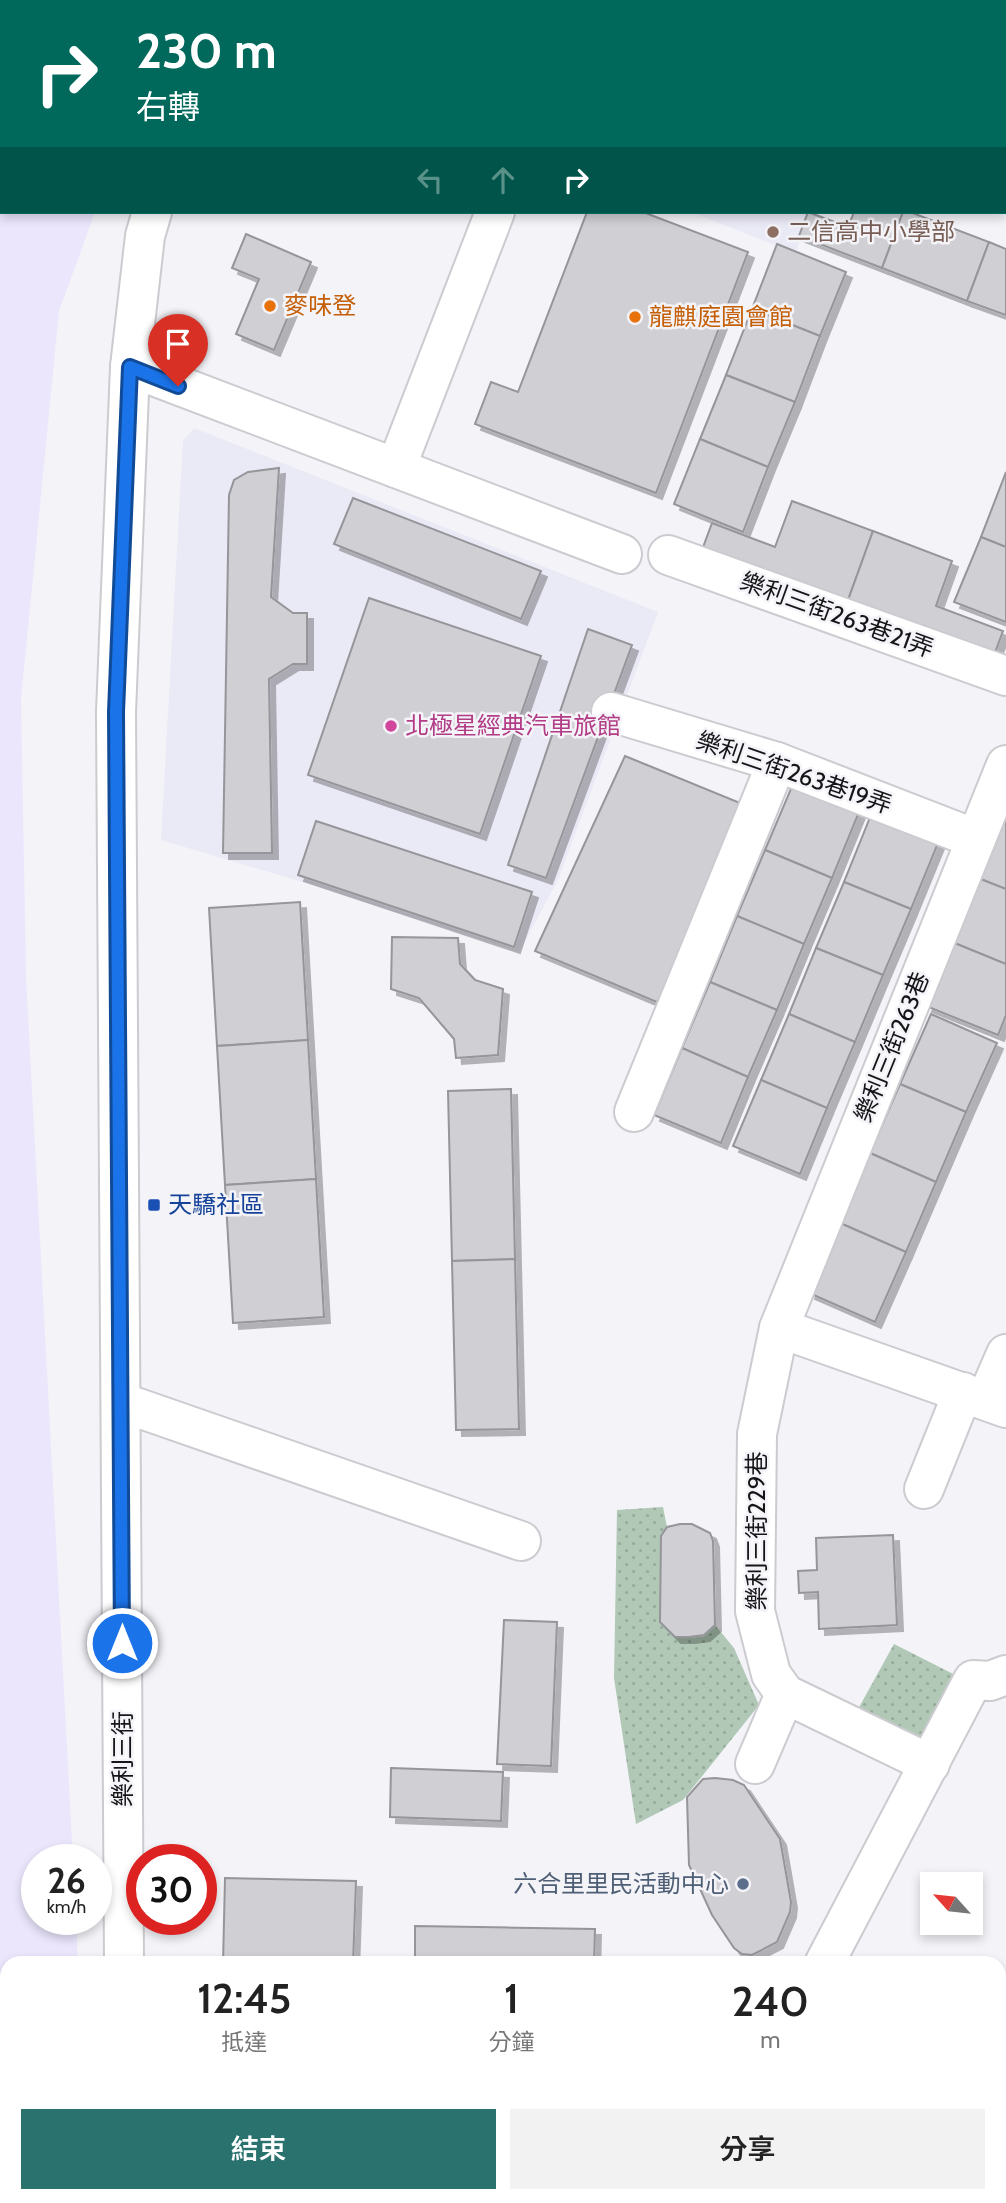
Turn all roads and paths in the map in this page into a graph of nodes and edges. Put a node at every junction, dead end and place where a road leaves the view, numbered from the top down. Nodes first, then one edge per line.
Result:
1 (151, 214) edge
2 (494, 214) edge
3 (130, 367) junction
4 (396, 468) junction
5 (622, 554) dead end
6 (668, 555) dead end
7 (1006, 676) edge
8 (611, 712) dead end
9 (777, 762) junction
10 (1006, 765) edge
11 (975, 839) junction
12 (634, 1112) dead end
13 (779, 1328) junction
14 (1006, 1354) edge
15 (985, 1400) edge
16 (121, 1402) junction
17 (924, 1489) dead end
18 (521, 1541) dead end
19 (998, 1678) edge
20 (785, 1694) junction
21 (755, 1764) dead end
22 (930, 1764) junction
23 (124, 1956) edge
24 (828, 1956) edge

1 - 3 street, 樂利三街
2 - 4 street
3 - 4 street
3 - 16 street, 樂利三街
4 - 5 street
6 - 7 street, 樂利三街263巷21弄
8 - 9 street, 樂利三街263巷19弄
9 - 11 street, 樂利三街263巷19弄
9 - 12 street
10 - 11 street, 樂利三街263巷
11 - 13 street, 樂利三街263巷
13 - 15 street
13 - 20 street, 樂利三街229巷
14 - 15 street
15 - 17 street
16 - 18 street
16 - 23 street, 樂利三街
19 - 22 street
20 - 21 street
20 - 22 street
22 - 24 street

